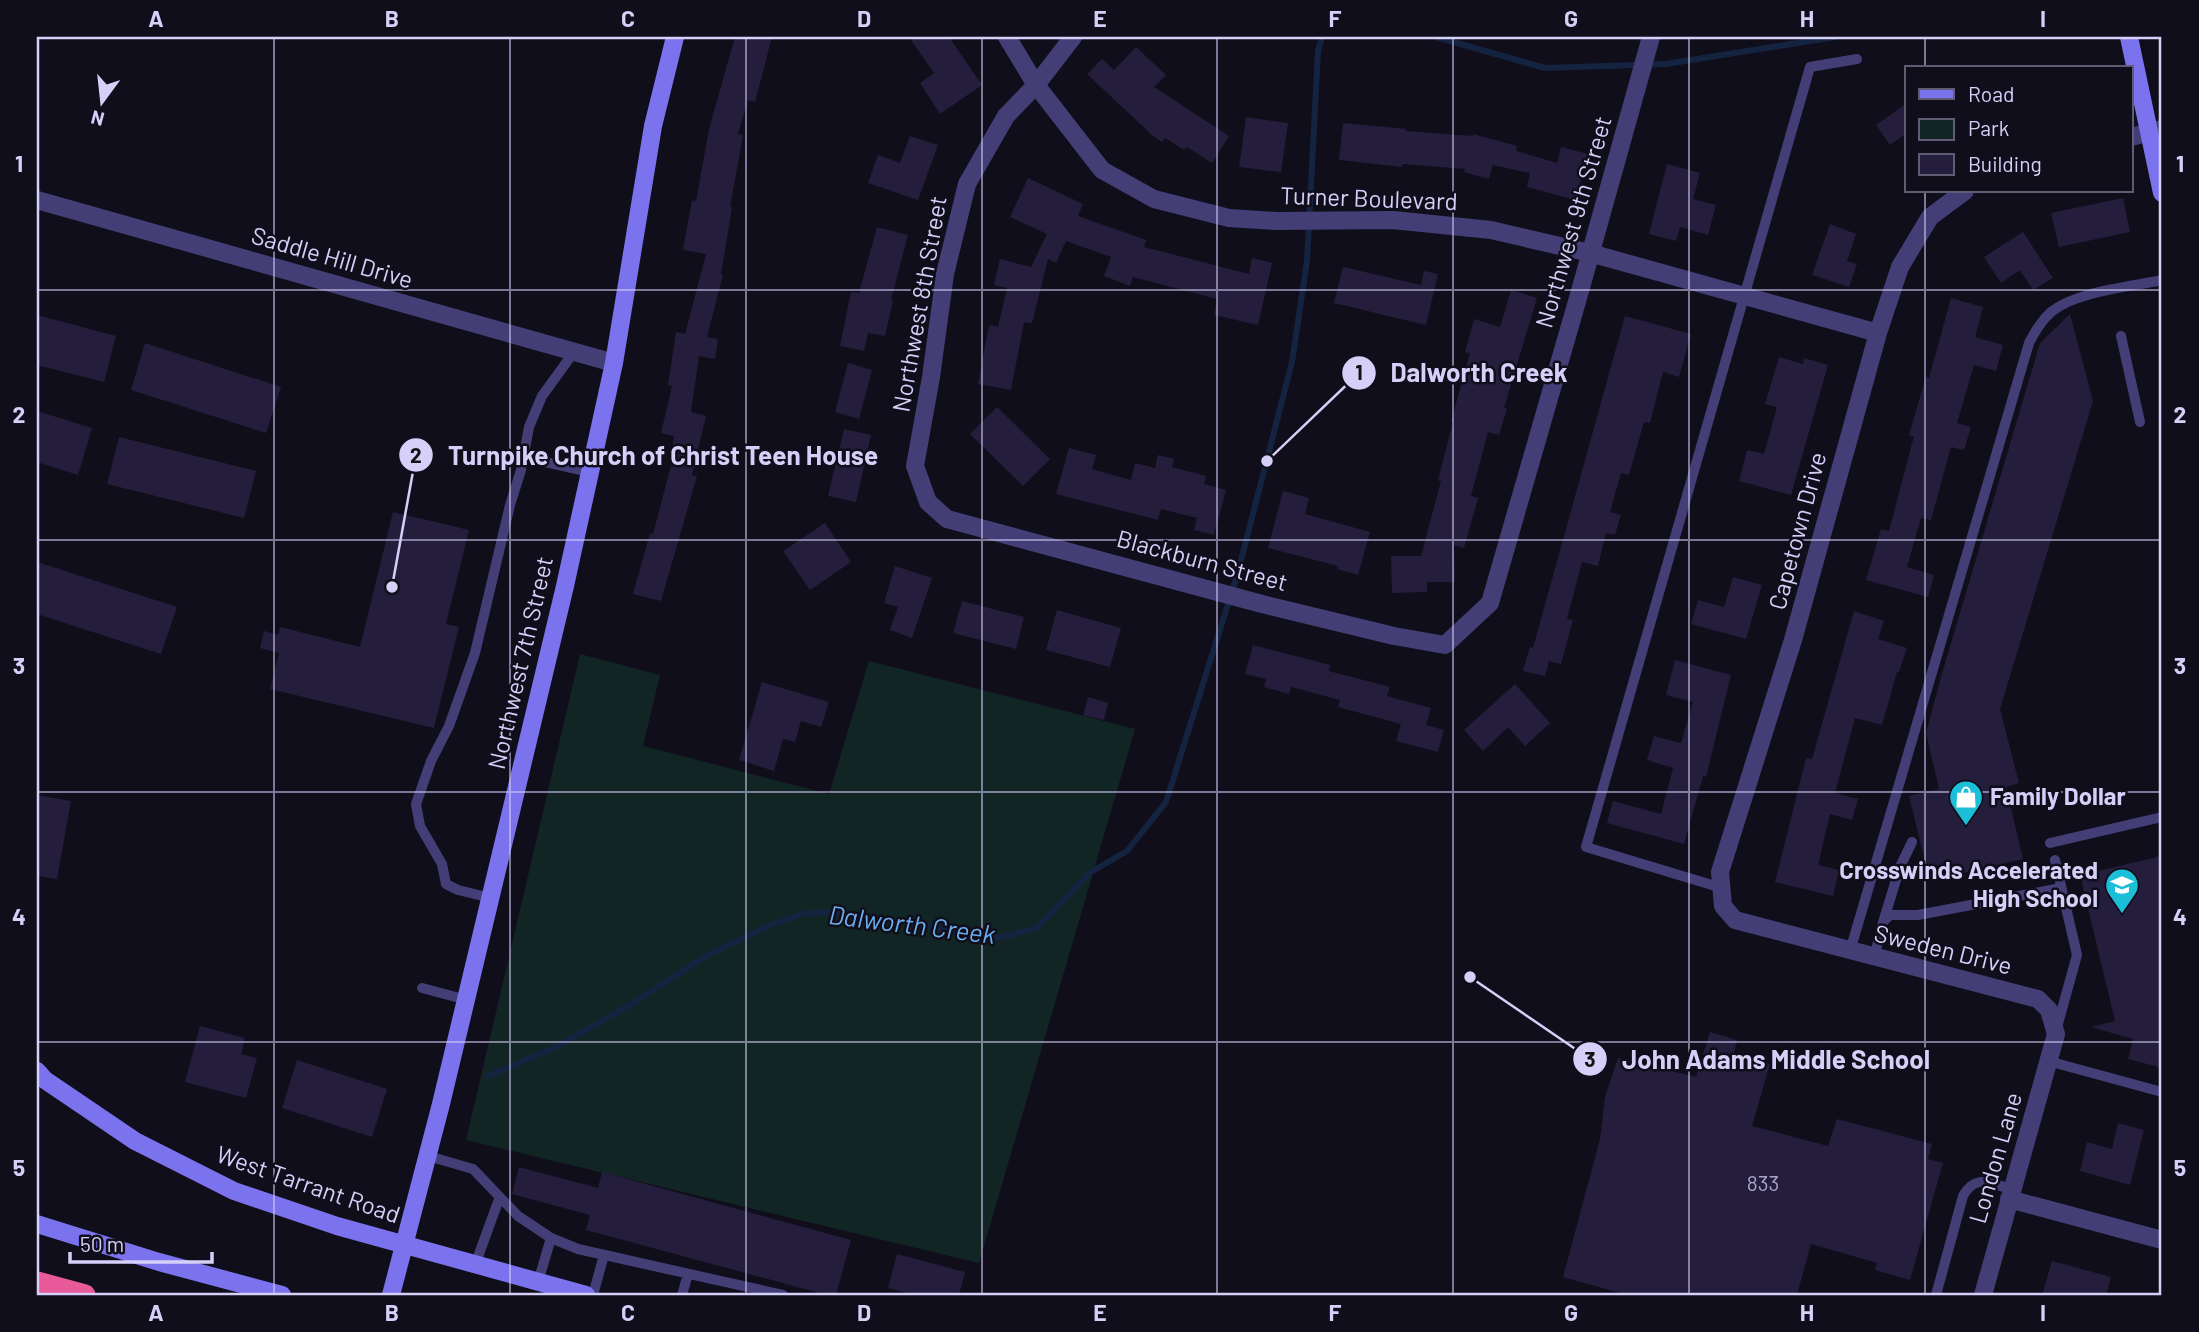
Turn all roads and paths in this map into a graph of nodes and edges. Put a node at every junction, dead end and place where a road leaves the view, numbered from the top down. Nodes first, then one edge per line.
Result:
1 (675, 37) edge
2 (1007, 37) edge
3 (1073, 37) edge
4 (1651, 37) edge
5 (2129, 37) edge
6 (1857, 60) dead end
7 (1037, 85) junction
8 (2156, 131) edge
9 (2132, 137) edge
10 (1964, 192) edge
11 (2162, 193) edge
12 (37, 200) edge
13 (1590, 253) junction
14 (2162, 280) edge
15 (1744, 296) junction
16 (1878, 333) junction
17 (2121, 335) dead end
18 (574, 352) junction
19 (614, 363) junction
20 (2140, 422) dead end
21 (523, 457) junction
22 (590, 472) junction
23 (947, 519) joint
24 (1445, 645) joint
25 (2162, 817) edge
26 (1912, 842) dead end
27 (2050, 843) dead end
28 (2055, 860) dead end
29 (2061, 888) junction
30 (1722, 897) junction
31 (491, 898) junction
32 (1883, 922) junction
33 (1850, 951) junction
34 (1874, 958) junction
35 (422, 988) dead end
36 (467, 1000) junction
37 (2056, 1034) junction
38 (2048, 1061) junction
39 (37, 1071) edge
40 (2162, 1092) edge
41 (428, 1156) junction
42 (2011, 1194) junction
43 (499, 1199) junction
44 (37, 1224) edge
45 (551, 1238) junction
46 (2162, 1240) edge
47 (405, 1245) junction
48 (604, 1255) junction
49 (475, 1265) junction
50 (688, 1274) junction
51 (37, 1282) edge
52 (538, 1282) junction
53 (85, 1295) edge
54 (282, 1295) edge
55 (391, 1295) edge
56 (586, 1295) edge
57 (593, 1295) edge
58 (682, 1295) edge
59 (778, 1295) edge
60 (1936, 1295) edge
61 (1983, 1295) edge

1 - 19 street, Northwest 7th Street
2 - 7 street, Turner Boulevard
3 - 7 street, Northwest 8th Street
4 - 13 street, Northwest 9th Street
5 - 8 street
6 - 15 lane
7 - 13 street, Turner Boulevard
7 - 23 street, Northwest 8th Street
8 - 9 street
8 - 11 street
10 - 16 street, Capetown Drive
12 - 18 street, Saddle Hill Drive
13 - 15 street, Turner Boulevard
13 - 24 street, Northwest 9th Street
14 - 33 lane
15 - 16 street, Turner Boulevard
15 - 30 lane
16 - 30 street, Capetown Drive
17 - 20 lane
18 - 19 street, Saddle Hill Drive
18 - 21 lane
19 - 22 street, Northwest 7th Street
21 - 22 lane
21 - 31 lane
22 - 31 street, Northwest 7th Street
23 - 24 street, Blackburn Street
25 - 27 lane
26 - 32 lane
28 - 29 lane
29 - 32 lane
29 - 37 lane
30 - 33 street, Sweden Drive
31 - 36 street, Northwest 7th Street
32 - 34 lane
33 - 34 street, Sweden Drive
34 - 37 street, Sweden Drive
35 - 36 lane
36 - 41 street, Northwest 7th Street
37 - 38 street, London Lane
38 - 40 lane
38 - 42 street, London Lane
39 - 47 street, West Tarrant Road
41 - 43 lane
41 - 47 street, Northwest 7th Street
42 - 46 street
42 - 60 lane
42 - 61 street, London Lane
43 - 45 lane
43 - 49 lane
44 - 54 street
45 - 48 lane
45 - 52 lane
47 - 49 street, West Tarrant Road
47 - 55 street, Northwest 7th Street
48 - 50 lane
48 - 57 lane
49 - 52 street, West Tarrant Road
50 - 58 lane
50 - 59 lane
51 - 53 highway
52 - 56 street, West Tarrant Road

